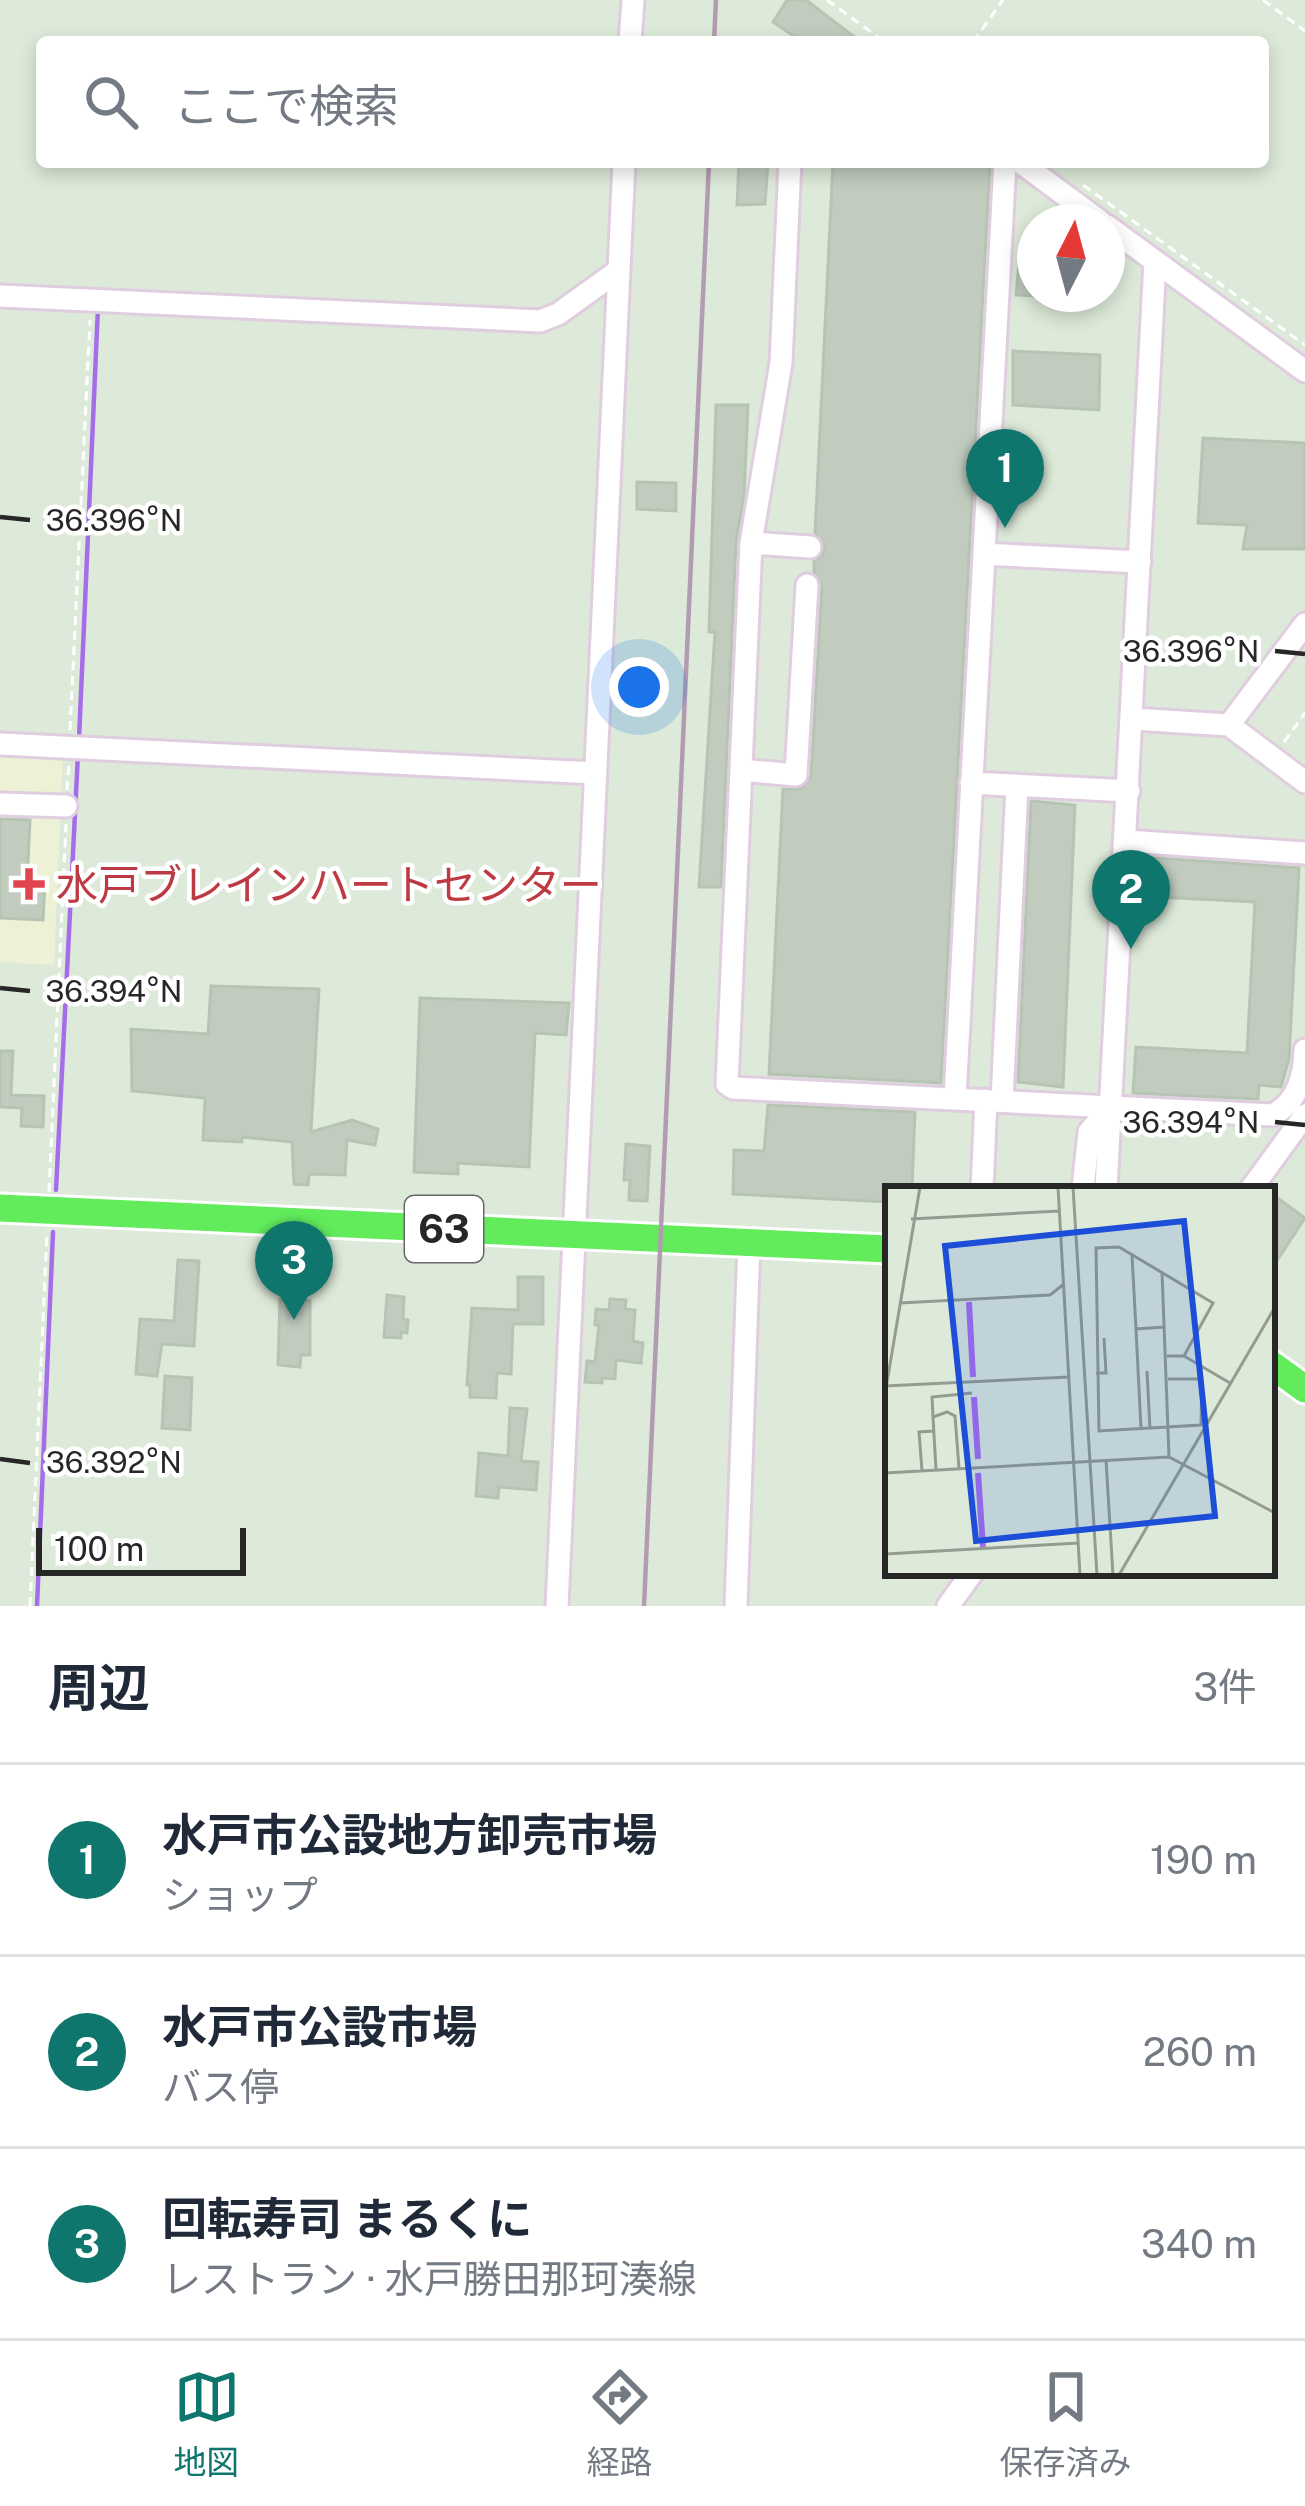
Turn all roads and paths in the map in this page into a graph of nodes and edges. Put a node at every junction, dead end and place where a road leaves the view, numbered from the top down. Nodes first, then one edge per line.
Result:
1 (632, 0) edge
2 (827, 0) edge
3 (1003, 0) edge
4 (1263, 0) edge
5 (1305, 31) edge
6 (630, 36) edge
7 (877, 36) edge
8 (977, 36) edge
9 (625, 168) edge
10 (790, 168) edge
11 (1005, 168) edge
12 (1028, 168) edge
13 (1069, 175) dead end
14 (1077, 204) edge
15 (1125, 239) edge
16 (1155, 261) junction
17 (619, 270) junction
18 (0, 296) edge
19 (91, 301) junction
20 (1305, 345) edge
21 (1305, 371) edge
22 (751, 543) junction
23 (810, 547) dead end
24 (984, 554) junction
25 (1140, 562) junction
26 (807, 585) dead end
27 (1305, 624) edge
28 (1305, 713) edge
29 (1133, 718) junction
30 (1229, 725) junction
31 (0, 744) edge
32 (70, 748) junction
33 (1280, 748) dead end
34 (741, 770) junction
35 (596, 773) junction
36 (1305, 782) edge
37 (971, 783) junction
38 (1017, 784) junction
39 (1129, 791) junction
40 (0, 804) edge
41 (66, 806) junction
42 (1127, 841) junction
43 (1305, 853) edge
44 (1305, 1050) edge
45 (955, 1098) junction
46 (994, 1100) junction
47 (1059, 1103) junction
48 (1113, 1105) junction
49 (1295, 1117) edge
50 (1086, 1144) junction
51 (982, 1186) edge
52 (1083, 1186) edge
53 (1106, 1186) edge
54 (1253, 1186) edge
55 (0, 1208) edge
56 (48, 1210) junction
57 (576, 1235) junction
58 (749, 1243) junction
59 (885, 1249) edge
60 (1275, 1367) edge
61 (1305, 1389) edge
62 (970, 1576) edge
63 (30, 1606) edge
64 (557, 1606) edge
65 (736, 1606) edge
66 (948, 1606) edge

1 - 6 street
2 - 7 path
3 - 8 path
4 - 5 path
9 - 17 street
10 - 22 street
11 - 24 street
12 - 14 street
13 - 20 path
15 - 16 street
16 - 21 street
16 - 25 street
17 - 19 street
17 - 35 street
18 - 19 street
19 - 32 path
22 - 23 street
22 - 34 street
24 - 25 street
24 - 37 street
25 - 29 street
26 - 34 street
27 - 30 street
28 - 33 path
29 - 30 street
29 - 39 street
30 - 36 street
31 - 32 street
32 - 35 street
32 - 41 path
34 - 45 street
35 - 57 street
37 - 38 street
37 - 45 street
38 - 39 street
38 - 46 street
39 - 42 street
40 - 41 street
41 - 56 path
42 - 43 street
42 - 48 street
44 - 49 street
45 - 46 street
46 - 47 street
46 - 51 street
47 - 48 street
47 - 50 street
48 - 49 street
48 - 50 street
48 - 53 street
49 - 54 street
50 - 52 street
55 - 56 main road, 63
56 - 57 main road, 63
56 - 63 path
57 - 58 main road, 63
57 - 64 street
58 - 59 main road, 63
58 - 65 street
60 - 61 main road
62 - 66 street

